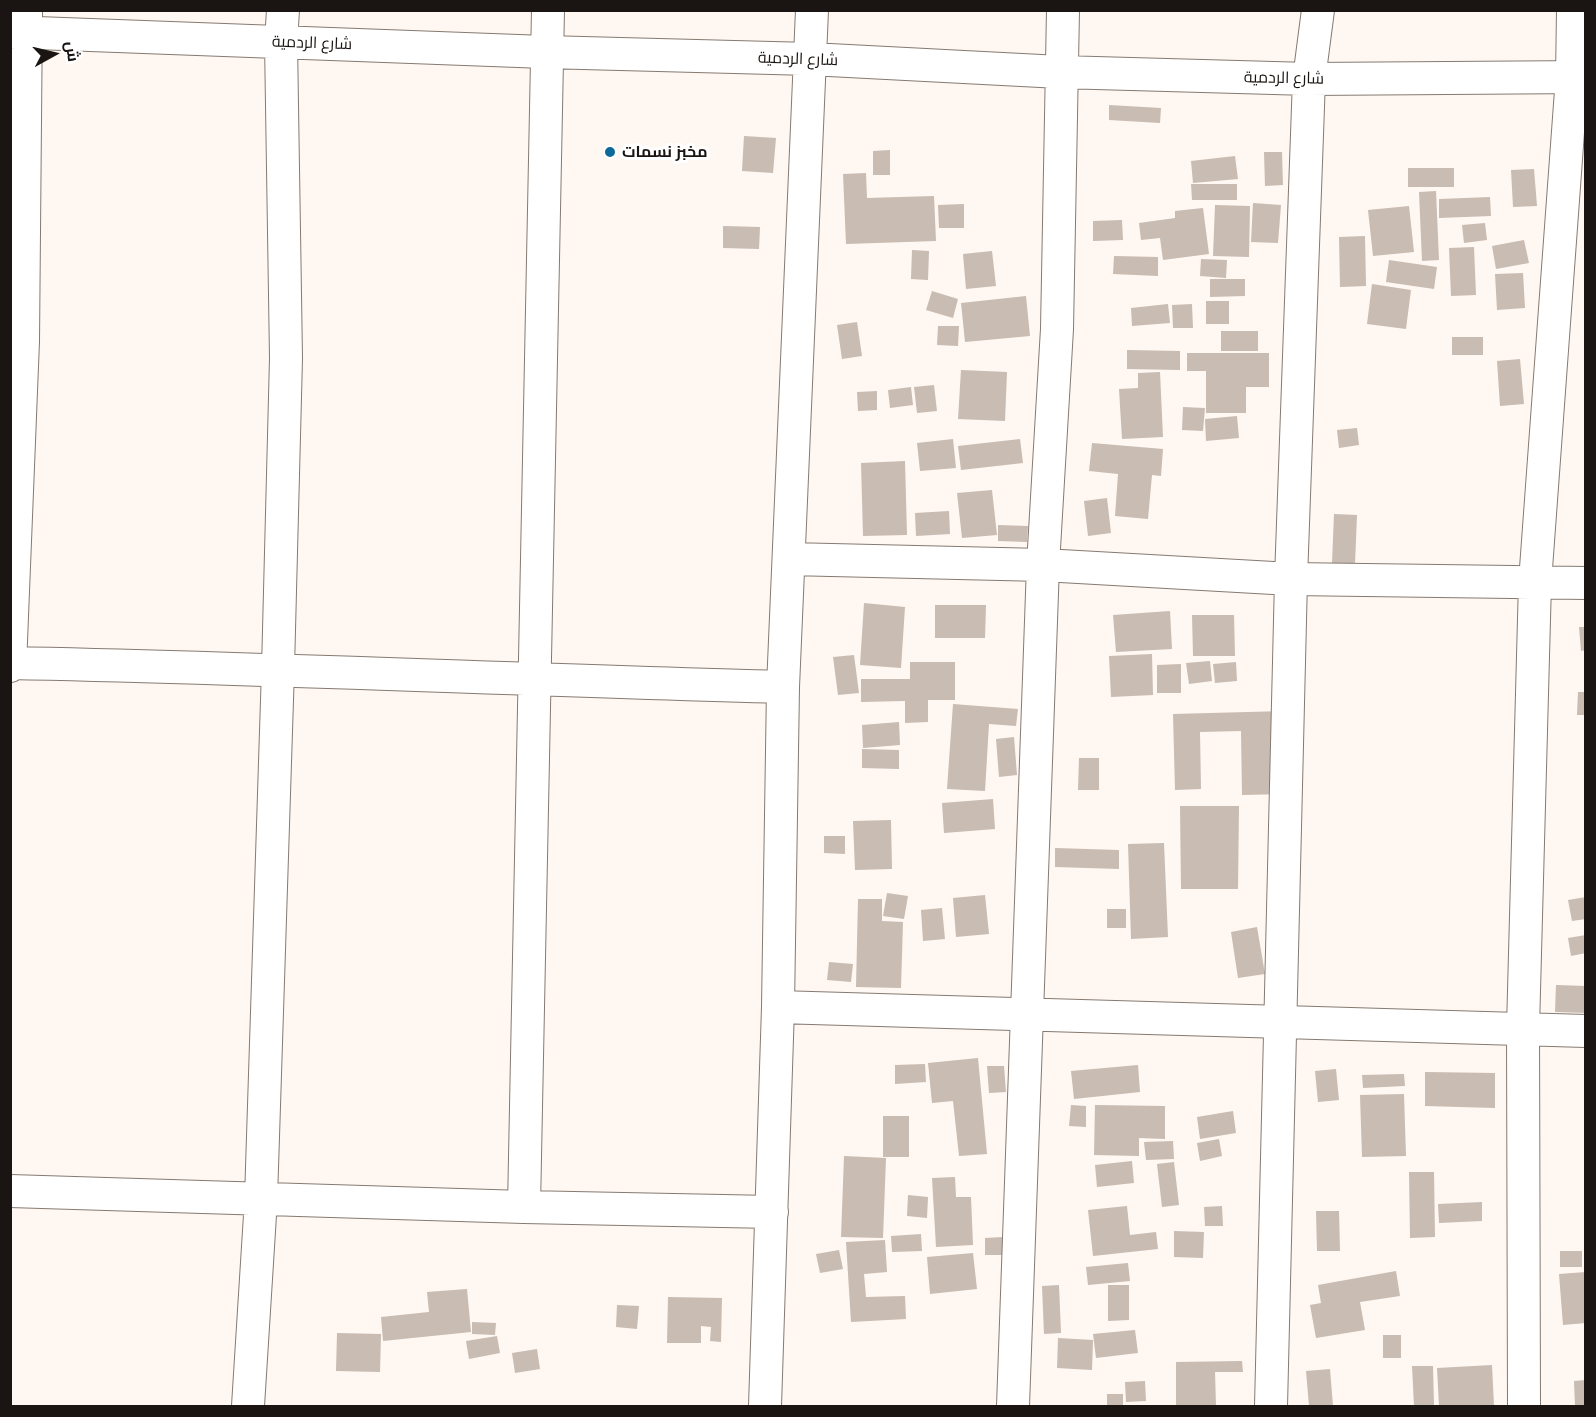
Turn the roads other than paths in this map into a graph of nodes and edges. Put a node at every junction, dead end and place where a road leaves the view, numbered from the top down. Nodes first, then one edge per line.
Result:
1 (283, 10) edge
2 (548, 10) edge
3 (812, 10) edge
4 (1063, 10) edge
5 (1318, 10) edge
6 (1573, 10) edge
7 (21, 25) edge
8 (281, 42) junction
9 (545, 52) junction
10 (810, 59) junction
11 (1060, 72) junction
12 (1579, 77) edge
13 (1309, 79) junction
14 (789, 559) junction
15 (1043, 565) junction
16 (1291, 579) junction
17 (1535, 582) junction
18 (1586, 583) edge
19 (10, 664) edge
20 (278, 669) junction
21 (536, 681) junction
22 (783, 687) junction
23 (778, 1006) junction
24 (1028, 1014) junction
25 (1280, 1023) junction
26 (1523, 1028) junction
27 (1586, 1031) edge
28 (10, 1191) edge
29 (261, 1199) junction
30 (524, 1207) junction
31 (772, 1212) junction
32 (248, 1407) edge
33 (765, 1407) edge
34 (1013, 1407) edge
35 (1271, 1407) edge
36 (1524, 1407) edge

1 - 8 street
2 - 9 street
3 - 10 street
4 - 11 street
5 - 13 street
6 - 12 street
7 - 8 street, شارع الردمية
7 - 19 street
8 - 9 street, شارع الردمية
8 - 20 street
9 - 10 street, شارع الردمية
9 - 21 street
10 - 11 street, شارع الردمية
10 - 14 street
11 - 13 street, شارع الردمية
11 - 15 street
12 - 13 street, شارع الردمية
12 - 17 street
13 - 16 street
14 - 15 street
14 - 22 street
15 - 16 street
15 - 24 street
16 - 17 street
16 - 25 street
17 - 18 street
17 - 26 street
19 - 20 street
20 - 21 street
20 - 29 street
21 - 22 street
21 - 30 street
22 - 23 street
23 - 24 street
23 - 31 street
24 - 25 street
24 - 34 street
25 - 26 street
25 - 35 street
26 - 27 street
26 - 36 street
28 - 29 street
29 - 30 street
29 - 32 street
30 - 31 street
31 - 33 street

